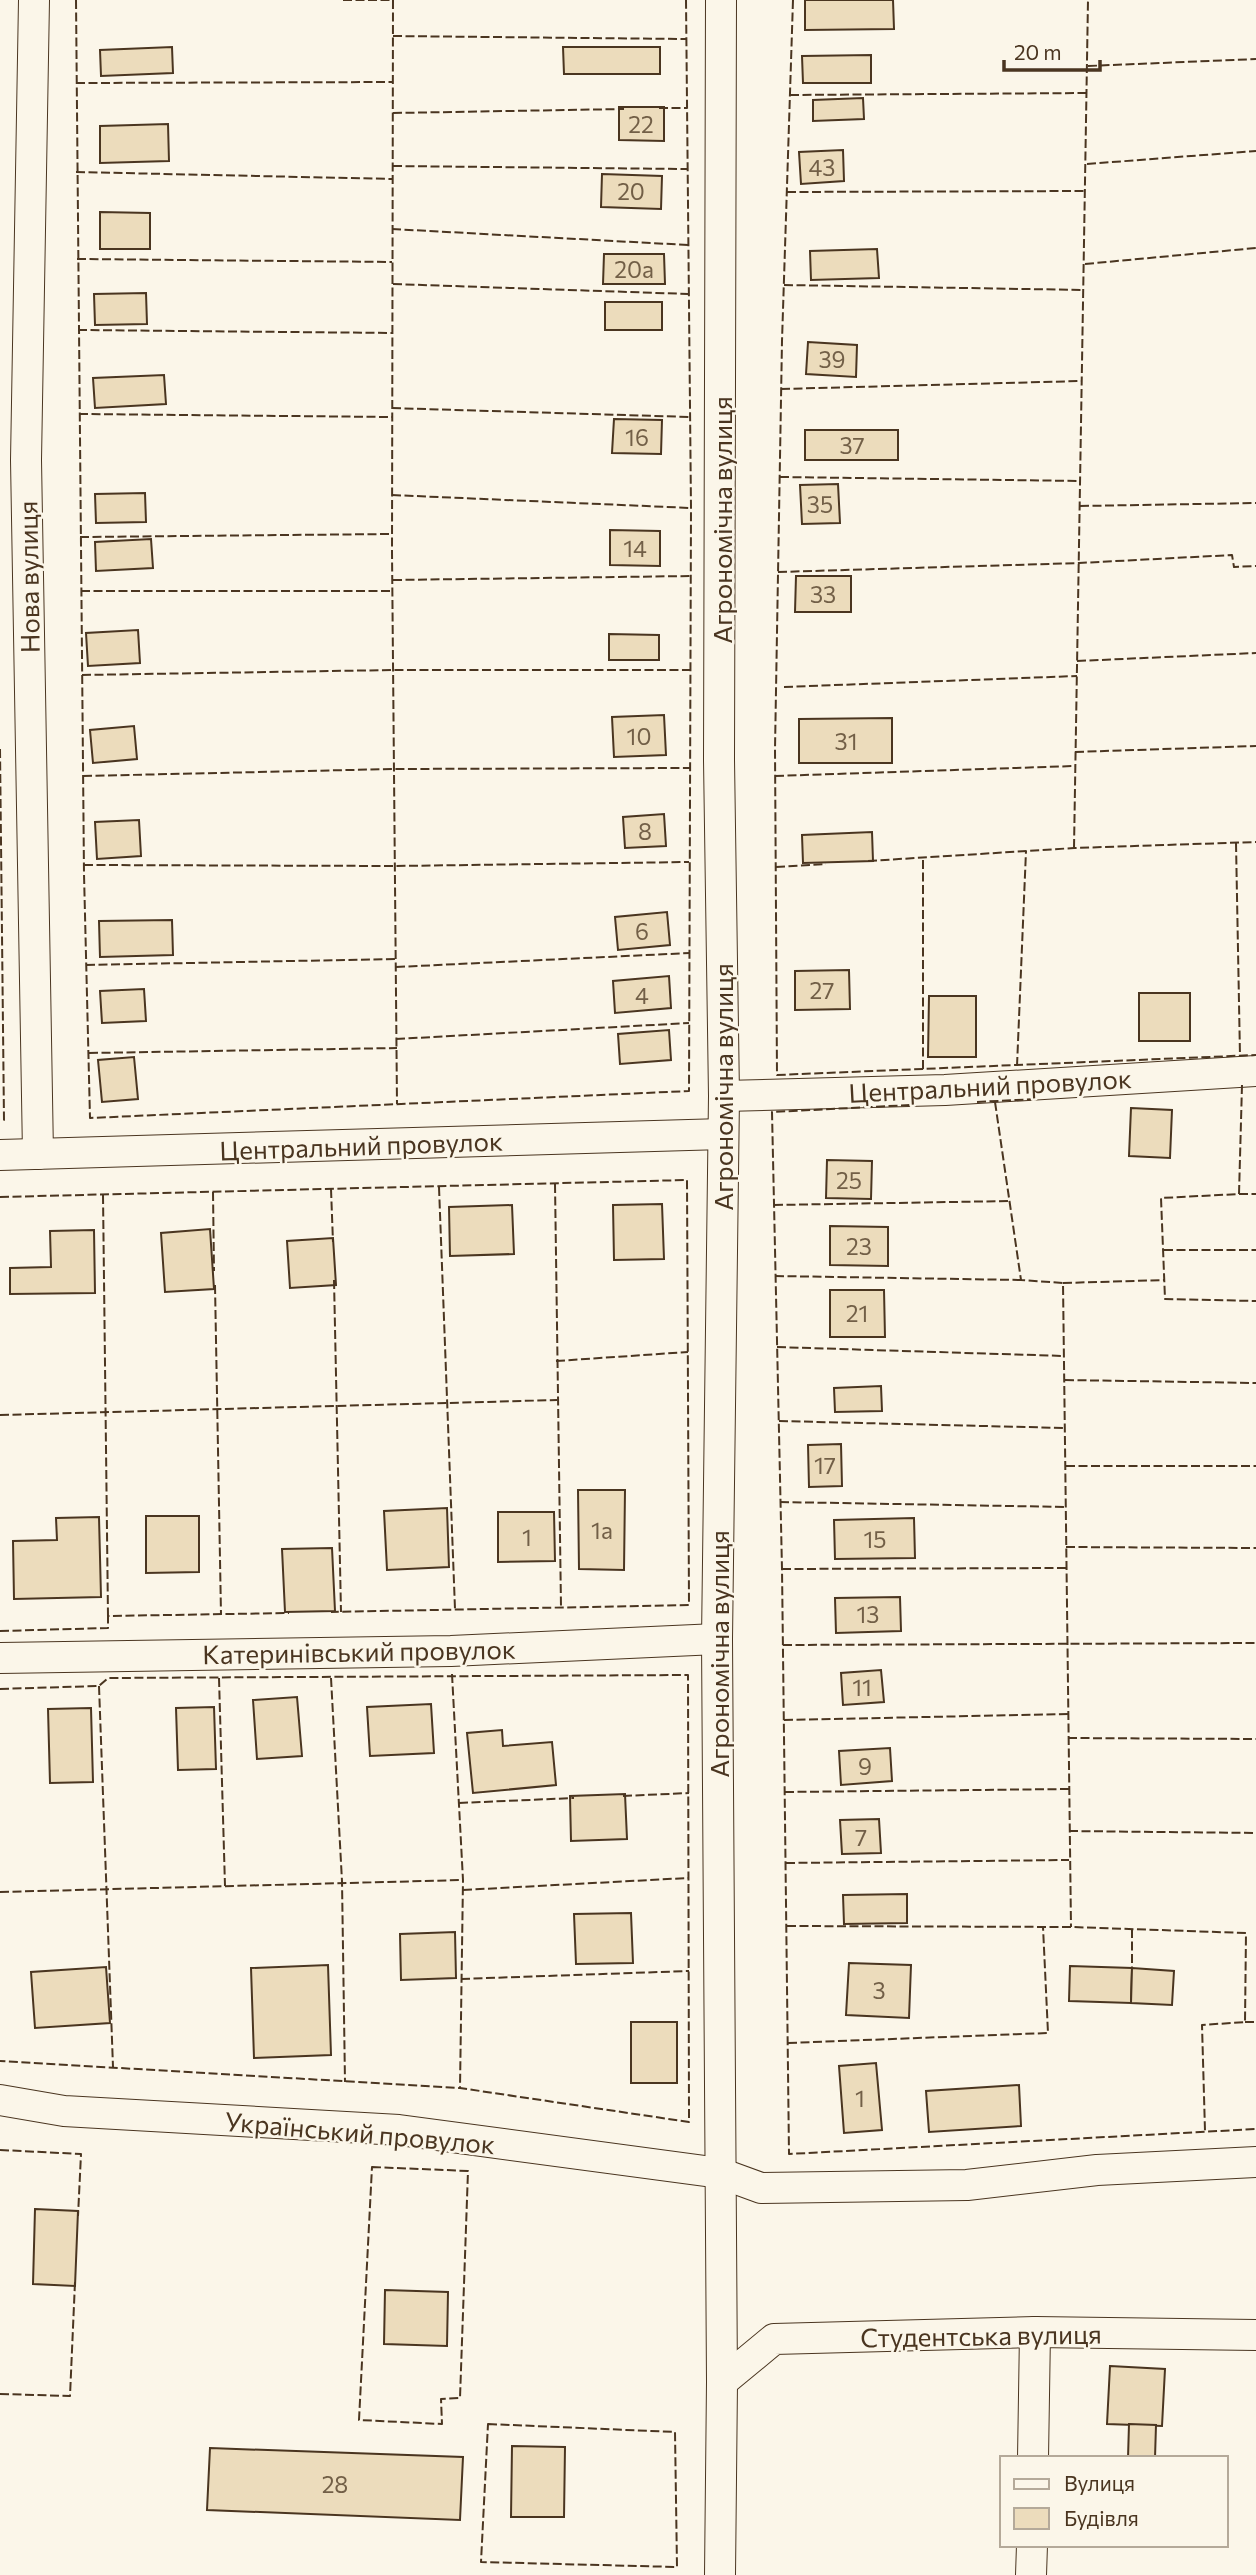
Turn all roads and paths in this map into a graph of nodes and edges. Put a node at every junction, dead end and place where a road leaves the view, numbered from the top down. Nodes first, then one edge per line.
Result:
1 (34, 0) edge
2 (721, 0) edge
3 (1256, 1071) edge
4 (724, 1096) junction
5 (723, 1134) junction
6 (38, 1154) junction
7 (0, 1155) edge
8 (717, 1639) junction
9 (0, 1658) edge
10 (0, 2100) edge
11 (1256, 2162) edge
12 (720, 2173) junction
13 (1035, 2332) junction
14 (1256, 2335) edge
15 (722, 2382) junction
16 (1033, 2456) edge
17 (1032, 2547) edge
18 (720, 2575) edge
19 (1031, 2575) edge

1 - 6 street, Нова вулиця
2 - 4 street, Агрономічна вулиця
3 - 4 street, Центральний провулок
4 - 5 street, Агрономічна вулиця
5 - 6 street, Центральний провулок
5 - 8 street, Агрономічна вулиця
6 - 7 street, Центральний провулок
8 - 9 street, Катеринівський провулок
8 - 12 street, Агрономічна вулиця
10 - 12 street, Український провулок
11 - 12 street, Український провулок
12 - 15 street, Агрономічна вулиця
13 - 14 street, Студентська вулиця
13 - 15 street, Студентська вулиця
13 - 16 street
15 - 18 street, Агрономічна вулиця
17 - 19 street

